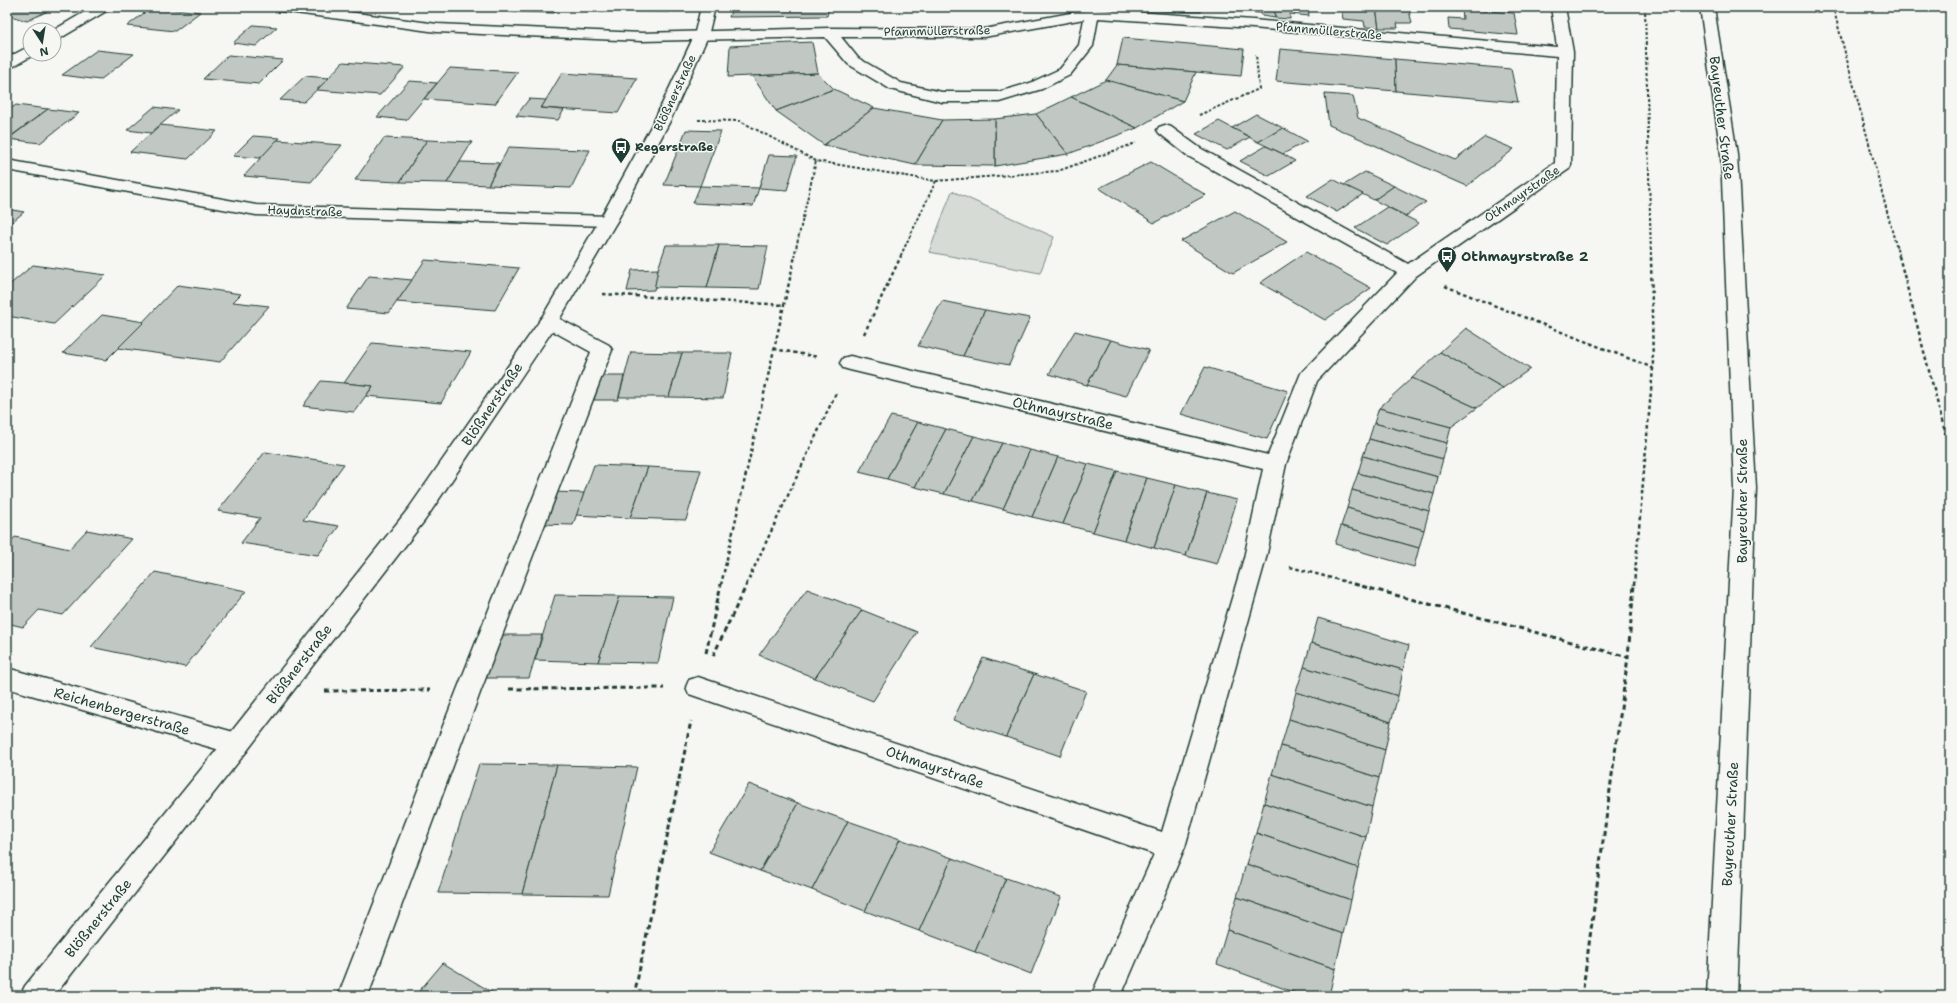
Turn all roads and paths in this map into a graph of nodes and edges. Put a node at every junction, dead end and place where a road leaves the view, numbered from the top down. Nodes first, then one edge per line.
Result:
1 (103, 7) edge
2 (280, 7) edge
3 (708, 7) edge
4 (1558, 7) edge
5 (1645, 7) edge
6 (1707, 7) edge
7 (1832, 7) edge
8 (1092, 13) junction
9 (1253, 24) junction
10 (62, 31) edge
11 (829, 32) junction
12 (701, 36) junction
13 (1565, 52) junction
14 (22, 56) edge
15 (7, 65) edge
16 (663, 119) junction
17 (1164, 130) junction
18 (816, 161) junction
19 (7, 165) edge
20 (936, 181) junction
21 (608, 221) junction
22 (1409, 272) junction
23 (567, 292) junction
24 (784, 305) junction
25 (548, 321) junction
26 (774, 349) junction
27 (850, 363) junction
28 (1652, 368) junction
29 (1950, 451) edge
30 (1275, 464) junction
31 (1255, 558) junction
32 (1628, 657) junction
33 (7, 678) edge
34 (698, 687) junction
35 (469, 690) junction
36 (279, 691) junction
37 (237, 744) junction
38 (1171, 847) junction
39 (35, 996) edge
40 (353, 996) edge
41 (634, 996) edge
42 (1106, 996) edge
43 (1582, 996) edge
44 (1722, 996) edge

1 - 10 street
2 - 12 street
3 - 12 street, Blößnerstraße
4 - 13 street, Othmayrstraße
5 - 28 path
6 - 44 street, Bayreuther Straße
7 - 29 path
8 - 9 street, Pfannmüllerstraße
8 - 11 street, Pfannmüllerstraße
8 - 11 street
9 - 13 street, Pfannmüllerstraße
9 - 17 path
11 - 12 street, Pfannmüllerstraße
12 - 16 street, Blößnerstraße
13 - 22 street, Othmayrstraße
14 - 15 street
16 - 18 path
16 - 21 street, Blößnerstraße
17 - 20 path
17 - 22 street
18 - 20 path
18 - 24 path
19 - 21 street, Haydnstraße
20 - 27 path
21 - 23 street, Blößnerstraße
22 - 28 path
22 - 30 street, Othmayrstraße
23 - 24 path
23 - 25 street, Blößnerstraße
24 - 26 path
25 - 35 street
25 - 36 street, Blößnerstraße
26 - 27 path
26 - 34 path
27 - 30 street, Othmayrstraße
27 - 34 path
28 - 32 path
30 - 31 street, Othmayrstraße
31 - 32 path
31 - 38 street, Othmayrstraße
32 - 43 path
33 - 37 street, Reichenbergerstraße
34 - 35 path
34 - 38 street, Othmayrstraße
34 - 41 path
35 - 36 path
35 - 40 street
36 - 37 street, Blößnerstraße
37 - 39 street, Blößnerstraße
38 - 42 street, Othmayrstraße

